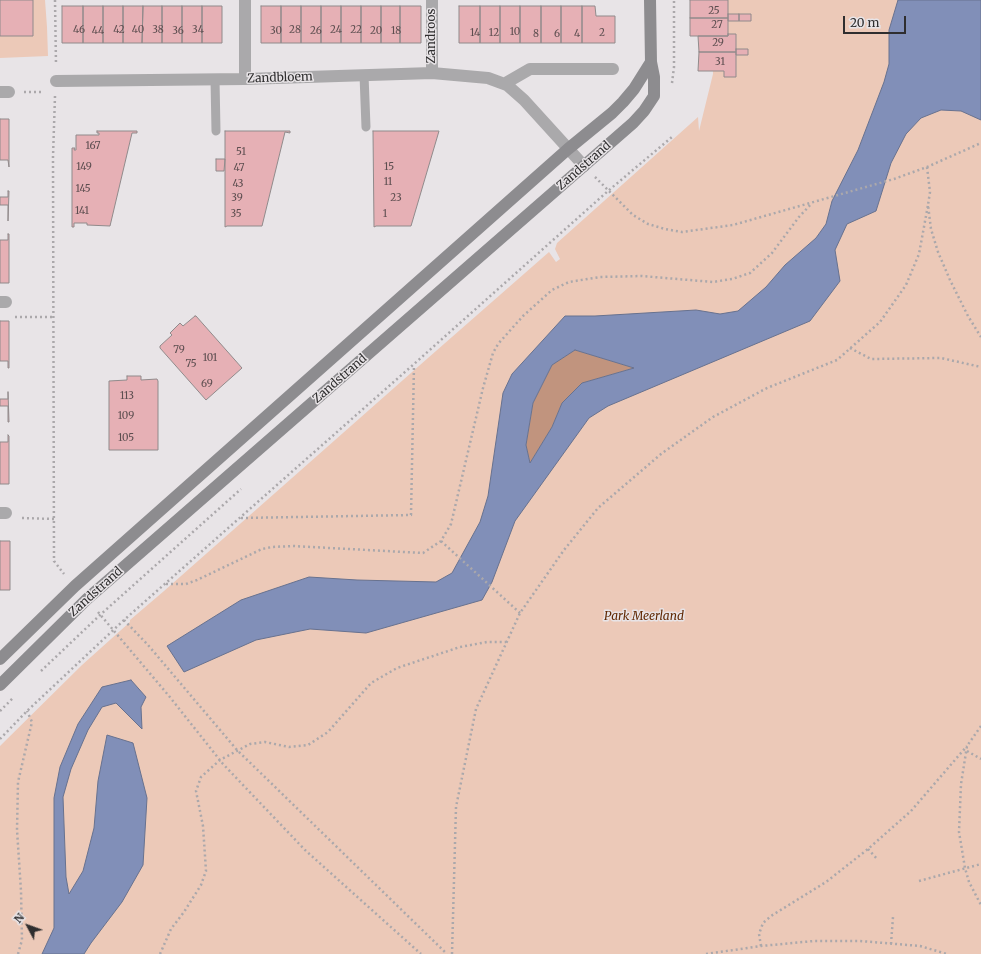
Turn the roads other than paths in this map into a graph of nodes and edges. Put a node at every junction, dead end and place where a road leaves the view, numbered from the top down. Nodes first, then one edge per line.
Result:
1 (245, 0) edge
2 (432, 0) edge
3 (650, 0) edge
4 (651, 62) junction
5 (613, 69) dead end
6 (432, 73) junction
7 (364, 75) junction
8 (215, 79) junction
9 (245, 79) junction
10 (504, 84) junction
11 (55, 86) road end
12 (366, 127) dead end
13 (216, 131) dead end
14 (568, 149) junction
15 (584, 166) junction
16 (0, 659) edge
17 (0, 685) edge

1 - 9 street
2 - 6 street, Zandroos
3 - 4 street, Zandstrand
4 - 14 street, Zandstrand
4 - 15 street, Zandstrand
5 - 10 street
6 - 7 street, Zandbloem
6 - 10 street, Zandbloem
7 - 9 street, Zandbloem
7 - 12 lane
8 - 9 street, Zandbloem
8 - 11 street, Zandbloem
8 - 13 lane
10 - 14 street, Zandbloem
14 - 15 street, Zandbloem
14 - 16 street, Zandstrand
15 - 17 street, Zandstrand

